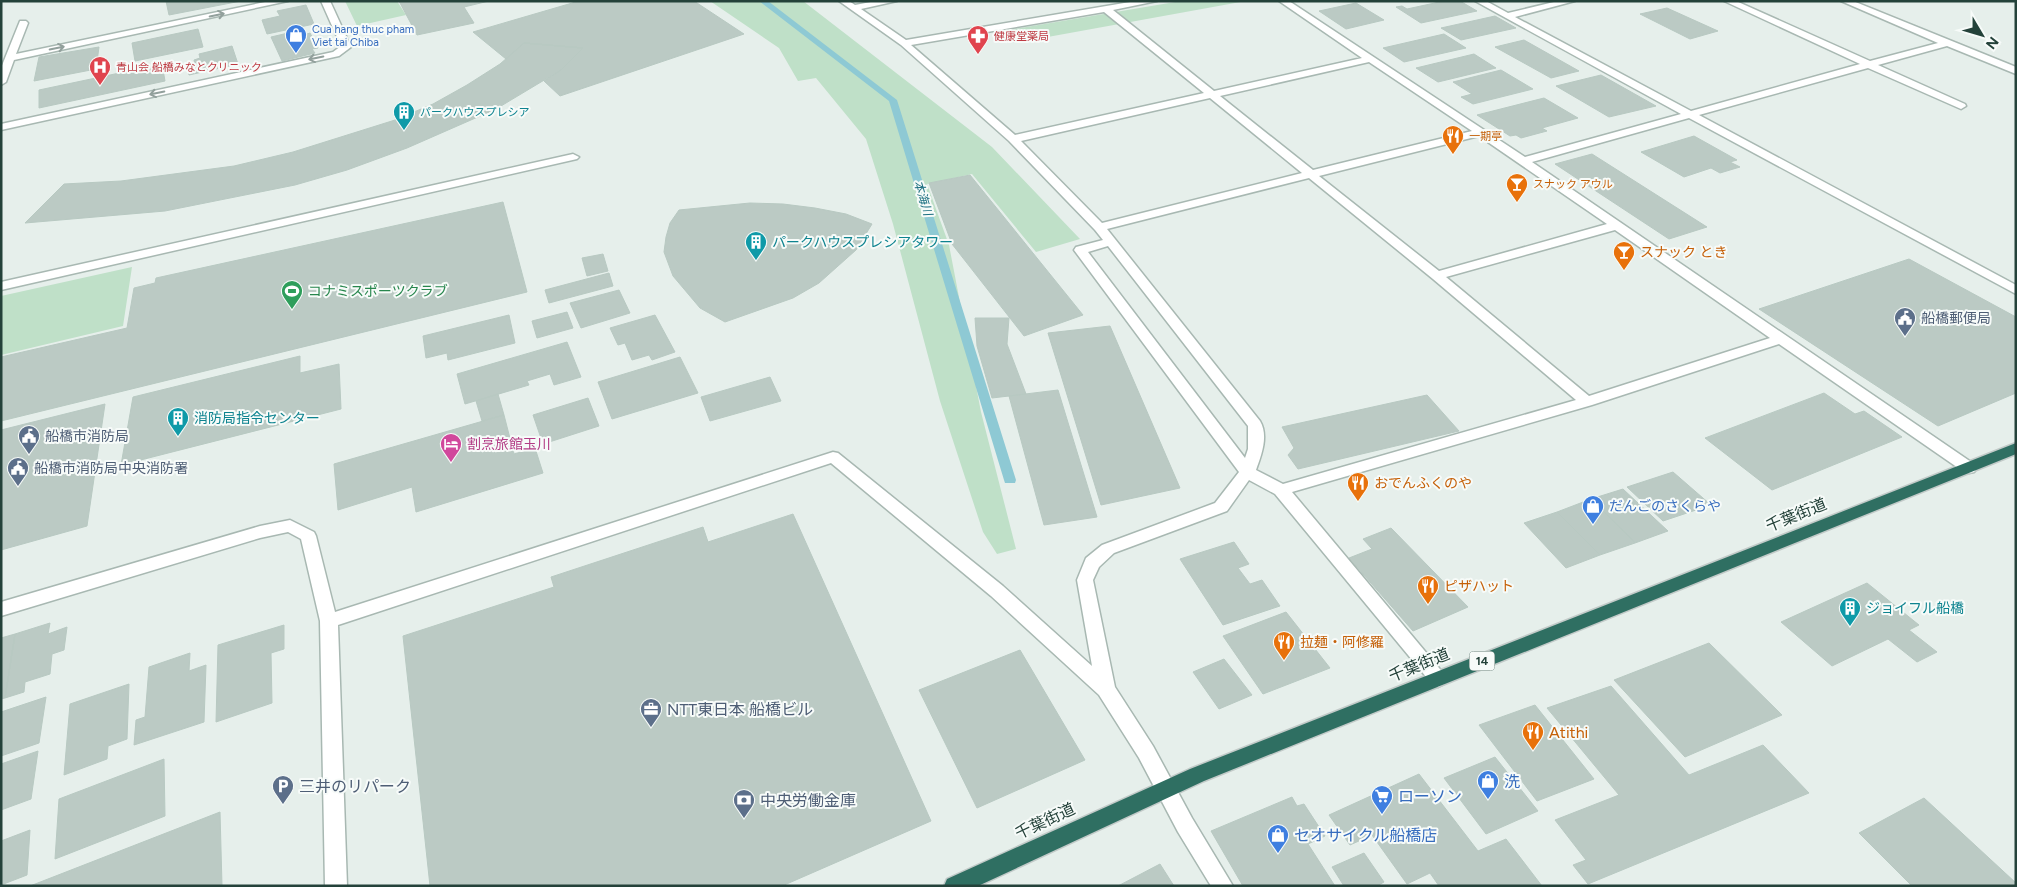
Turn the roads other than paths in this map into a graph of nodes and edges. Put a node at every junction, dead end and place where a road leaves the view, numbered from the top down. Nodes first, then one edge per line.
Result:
1 (284, 1) edge
2 (325, 1) edge
3 (844, 1) edge
4 (893, 1) edge
5 (1153, 1) edge
6 (1283, 1) edge
7 (1479, 1) edge
8 (1571, 1) edge
9 (1728, 1) edge
10 (1845, 1) edge
11 (852, 8) junction
12 (1106, 9) junction
13 (1507, 16) junction
14 (23, 23) dead end
15 (904, 43) junction
16 (1947, 43) junction
17 (1369, 59) junction
18 (6, 62) edge
19 (1866, 64) junction
20 (2016, 71) edge
21 (1, 82) edge
22 (1213, 95) junction
23 (1961, 106) dead end
24 (1690, 114) junction
25 (1, 127) edge
26 (1481, 132) junction
27 (1013, 139) junction
28 (573, 157) dead end
29 (1524, 161) junction
30 (1310, 174) junction
31 (1618, 225) junction
32 (1099, 227) junction
33 (1112, 242) junction
34 (1438, 276) junction
35 (2016, 276) edge
36 (2000, 282) junction
37 (1, 286) edge
38 (2016, 290) edge
39 (1781, 339) junction
40 (1587, 402) junction
41 (2016, 448) edge
42 (1969, 468) junction
43 (1247, 472) junction
44 (1281, 490) junction
45 (1, 609) edge
46 (329, 622) junction
47 (1438, 679) junction
48 (1106, 689) junction
49 (1166, 788) junction
50 (336, 886) edge
51 (954, 886) edge
52 (1224, 886) edge

18 -> 1 street
2 -> 25 street
3 - 11 street
4 - 11 street
5 - 12 street
6 - 17 street
7 - 13 street
8 - 13 street
9 - 19 street
10 - 16 street
11 - 15 street
12 - 15 street
12 - 22 street
13 - 24 street
14 - 18 street
15 - 27 street
16 - 19 street
16 - 20 street
17 - 22 street
17 - 26 street
18 - 21 street
19 - 23 street
19 - 24 street
22 - 27 street
22 - 30 street
24 - 29 street
24 - 36 street
26 - 29 street
26 - 30 street
27 - 32 street
28 - 37 street
29 - 31 street
30 - 32 street
30 - 34 street
31 - 34 street
31 - 39 street
32 - 33 street
33 - 43 street
33 - 43 street
34 - 40 street
35 - 36 street
36 - 38 street
39 - 40 street
39 - 42 street
40 - 44 street
41 - 42 highway, 千葉街道 / 14
42 - 47 highway, 千葉街道 / 14
43 - 44 street
43 - 48 street
44 - 47 street
45 - 46 street
46 - 48 street
46 - 50 street
47 - 49 highway, 千葉街道 / 14
48 - 49 street
49 - 51 highway, 千葉街道 / 14
49 - 52 street

